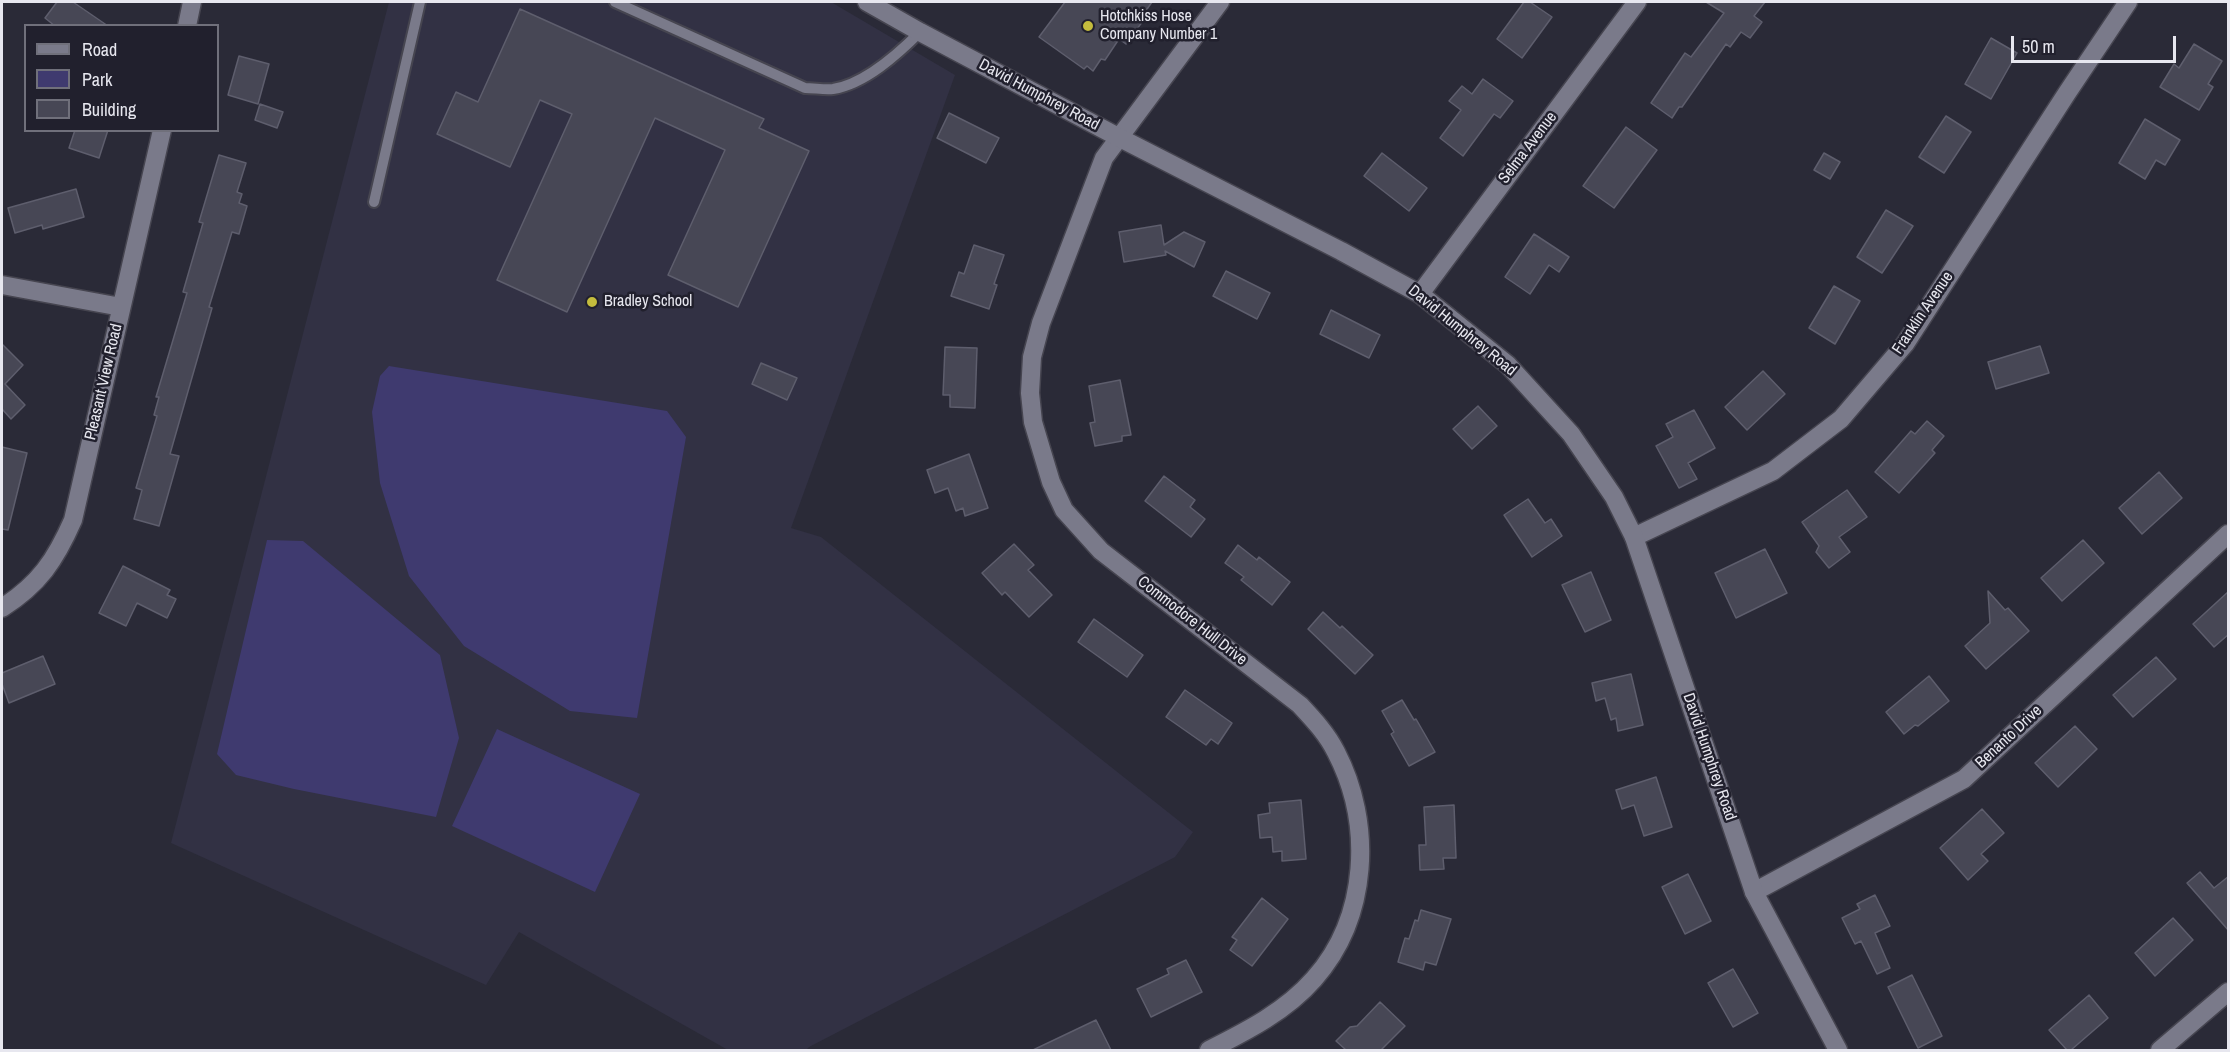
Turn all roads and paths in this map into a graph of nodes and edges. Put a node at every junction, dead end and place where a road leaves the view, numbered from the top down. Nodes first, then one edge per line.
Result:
1 (192, 2) edge
2 (420, 2) edge
3 (615, 2) edge
4 (1220, 2) edge
5 (1637, 2) edge
6 (2128, 2) edge
7 (871, 3) edge
8 (187, 24) edge
9 (920, 32) junction
10 (162, 132) edge
11 (1120, 138) junction
12 (374, 202) dead end
13 (2, 285) edge
14 (1420, 294) junction
15 (121, 306) junction
16 (2229, 534) edge
17 (1634, 537) junction
18 (2, 608) edge
19 (1755, 892) junction
20 (2229, 992) edge
21 (1209, 1050) edge
22 (1838, 1050) edge
23 (2160, 1050) edge

1 - 8 street
2 - 12 lane
3 - 9 lane
4 - 11 street, Commodore Hull Drive
5 - 14 street, Selma Avenue
6 - 17 street, Franklin Avenue
7 - 9 street, David Humphrey Road
9 - 11 street, David Humphrey Road
10 - 15 street, Pleasant View Road
11 - 14 street, David Humphrey Road
11 - 21 street, Commodore Hull Drive
13 - 15 street
14 - 17 street, David Humphrey Road
15 - 18 street, Pleasant View Road
16 - 19 street, Benanto Drive
17 - 19 street, David Humphrey Road
19 - 22 street, David Humphrey Road
20 - 23 street

